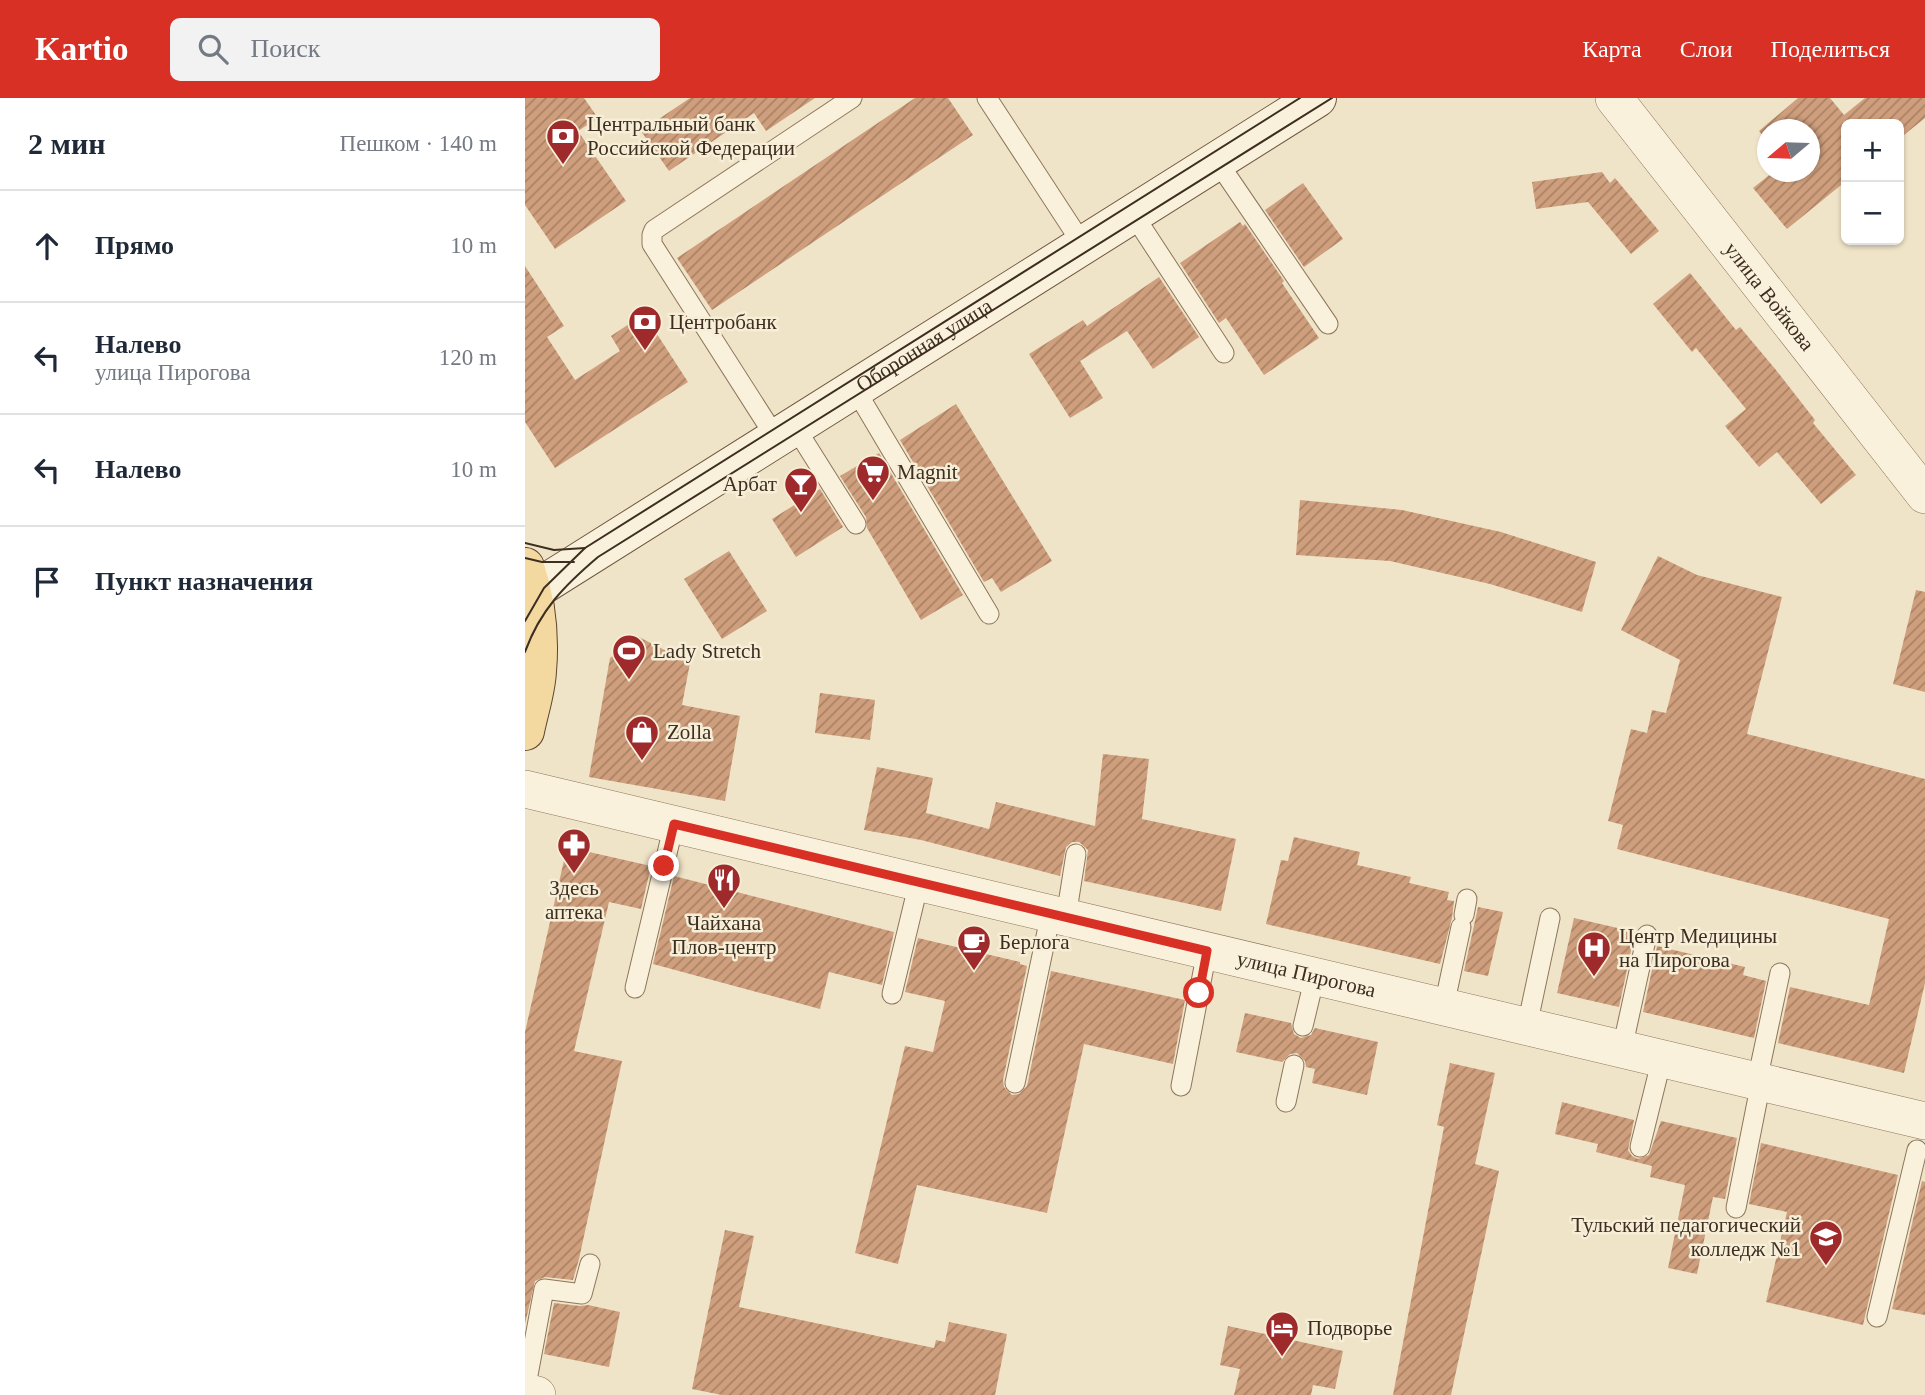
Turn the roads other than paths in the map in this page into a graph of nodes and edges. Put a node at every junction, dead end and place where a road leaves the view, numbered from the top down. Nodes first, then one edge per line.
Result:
1 (852, 98) edge
2 (987, 98) edge
3 (1317, 98) edge
4 (1614, 98) edge
5 (1217, 161) junction
6 (1133, 214) junction
7 (1083, 245) junction
8 (1328, 324) dead end
9 (1224, 353) dead end
10 (855, 389) junction
11 (785, 433) junction
12 (1925, 495) edge
13 (856, 524) dead end
14 (528, 584) edge
15 (989, 614) dead end
16 (525, 731) edge
17 (525, 789) edge
18 (674, 824) junction
19 (1076, 855) dead end
20 (919, 882) junction
21 (1464, 914) dead end
22 (1058, 915) junction
23 (1550, 918) dead end
24 (1647, 935) dead end
25 (1207, 951) junction
26 (1780, 973) dead end
27 (1315, 976) junction
28 (635, 988) dead end
29 (892, 994) dead end
30 (1444, 1006) junction
31 (1303, 1026) dead end
32 (1527, 1026) junction
33 (1622, 1049) junction
34 (1662, 1058) junction
35 (1294, 1065) dead end
36 (1759, 1081) junction
37 (1015, 1083) dead end
38 (1181, 1086) dead end
39 (1286, 1102) dead end
40 (1921, 1135) edge
41 (1640, 1147) dead end
42 (1736, 1208) dead end
43 (590, 1264) dead end
44 (1877, 1317) dead end
45 (525, 1392) edge
46 (537, 1395) edge

1 - 11 lane
2 - 7 lane
3 - 5 main road, Оборонная улица
4 - 12 street, улица Войкова
5 - 6 main road, Оборонная улица
5 - 8 lane
6 - 7 main road, Оборонная улица
6 - 9 lane
7 - 10 main road, Оборонная улица
10 - 11 main road, Оборонная улица
10 - 15 lane
11 - 13 lane
11 - 14 main road, Оборонная улица
14 - 16 main road
17 - 18 street, улица Пирогова
18 - 20 street, улица Пирогова
18 - 28 lane
19 - 22 lane
20 - 22 street, улица Пирогова
20 - 29 lane
21 - 30 lane
22 - 25 street, улица Пирогова
22 - 37 lane
23 - 32 lane
24 - 33 lane
25 - 27 street, улица Пирогова
25 - 38 lane
26 - 36 lane
27 - 30 street, улица Пирогова
27 - 31 lane
30 - 32 street, улица Пирогова
32 - 33 street, улица Пирогова
33 - 34 street, улица Пирогова
34 - 36 street, улица Пирогова
34 - 41 lane
35 - 39 lane
36 - 40 street, улица Пирогова
36 - 42 lane
40 - 44 lane
43 - 45 lane
45 - 46 street

